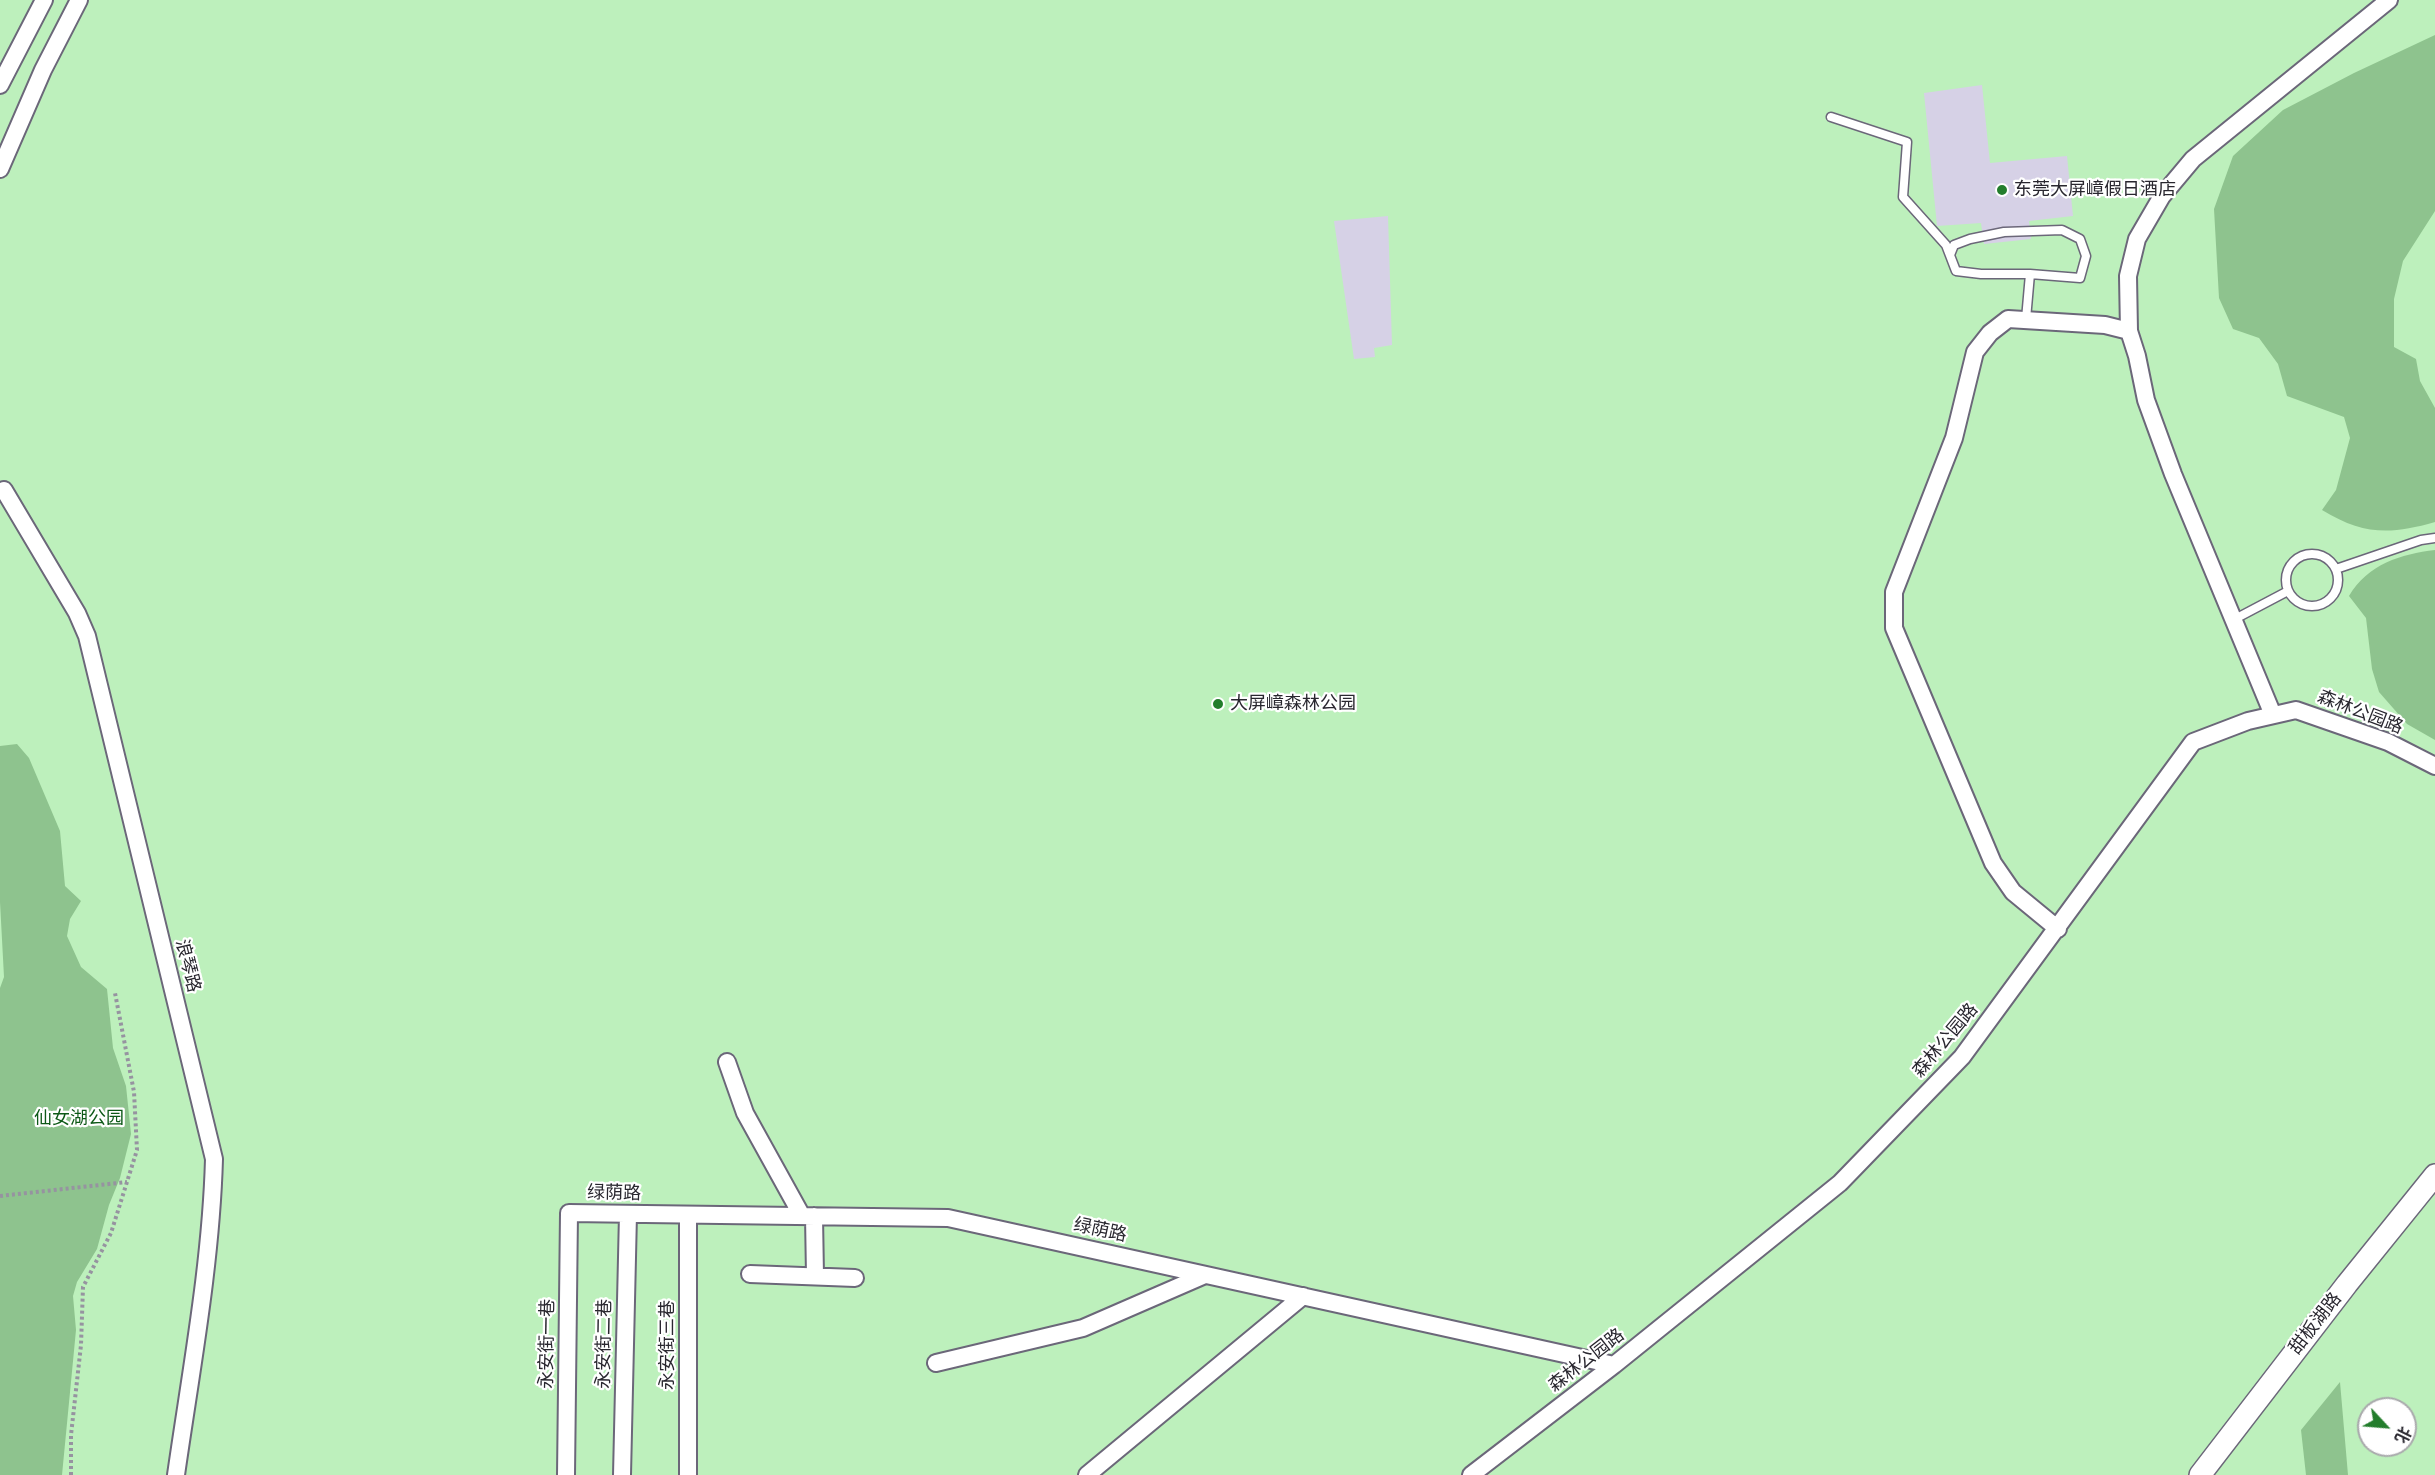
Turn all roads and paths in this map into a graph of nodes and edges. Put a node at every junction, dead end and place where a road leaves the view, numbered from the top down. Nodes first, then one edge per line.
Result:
1 (44, 0) edge
2 (79, 0) edge
3 (2389, 0) edge
4 (0, 85) edge
5 (1831, 117) dead end
6 (0, 169) edge
7 (1950, 255) junction
8 (2030, 274) junction
9 (2026, 319) junction
10 (2129, 331) junction
11 (4, 490) dead end
12 (2435, 538) edge
13 (2336, 569) junction
14 (2288, 591) junction
15 (2233, 620) junction
16 (2272, 715) junction
17 (2435, 766) edge
18 (2058, 929) junction
19 (115, 993) dead end
20 (728, 1062) dead end
21 (2435, 1175) edge
22 (127, 1182) junction
23 (0, 1196) edge
24 (569, 1213) joint
25 (627, 1214) junction
26 (688, 1215) junction
27 (808, 1216) junction
28 (750, 1274) dead end
29 (1205, 1275) junction
30 (815, 1276) junction
31 (855, 1278) dead end
32 (1303, 1296) junction
33 (936, 1363) dead end
34 (1614, 1365) junction
35 (71, 1475) edge
36 (176, 1475) edge
37 (566, 1475) edge
38 (622, 1475) edge
39 (688, 1475) edge
40 (1087, 1475) edge
41 (1471, 1475) edge
42 (2199, 1475) edge

1 - 4 street
2 - 6 street
3 - 10 street
5 - 7 lane
7 - 8 lane
7 - 8 lane
8 - 9 lane
9 - 10 street
9 - 18 street
10 - 15 street
11 - 36 street, 浪琴路
12 - 13 lane
13 - 14 lane
13 - 14 lane
14 - 15 lane
15 - 16 street
16 - 17 street, 森林公园路
16 - 18 street, 森林公园路
18 - 34 street, 森林公园路
19 - 22 path
20 - 27 street
21 - 42 street, 甜板湖路
22 - 23 path
22 - 35 path
24 - 25 street, 绿荫路
24 - 37 street, 永安街一巷
25 - 26 street, 绿荫路
25 - 38 street, 永安街二巷
26 - 27 street, 绿荫路
26 - 39 street, 永安街三巷
27 - 29 street, 绿荫路
27 - 30 street
28 - 30 street
29 - 32 street, 绿荫路
29 - 33 street
30 - 31 street
32 - 34 street, 绿荫路
32 - 40 street
34 - 41 street, 森林公园路

